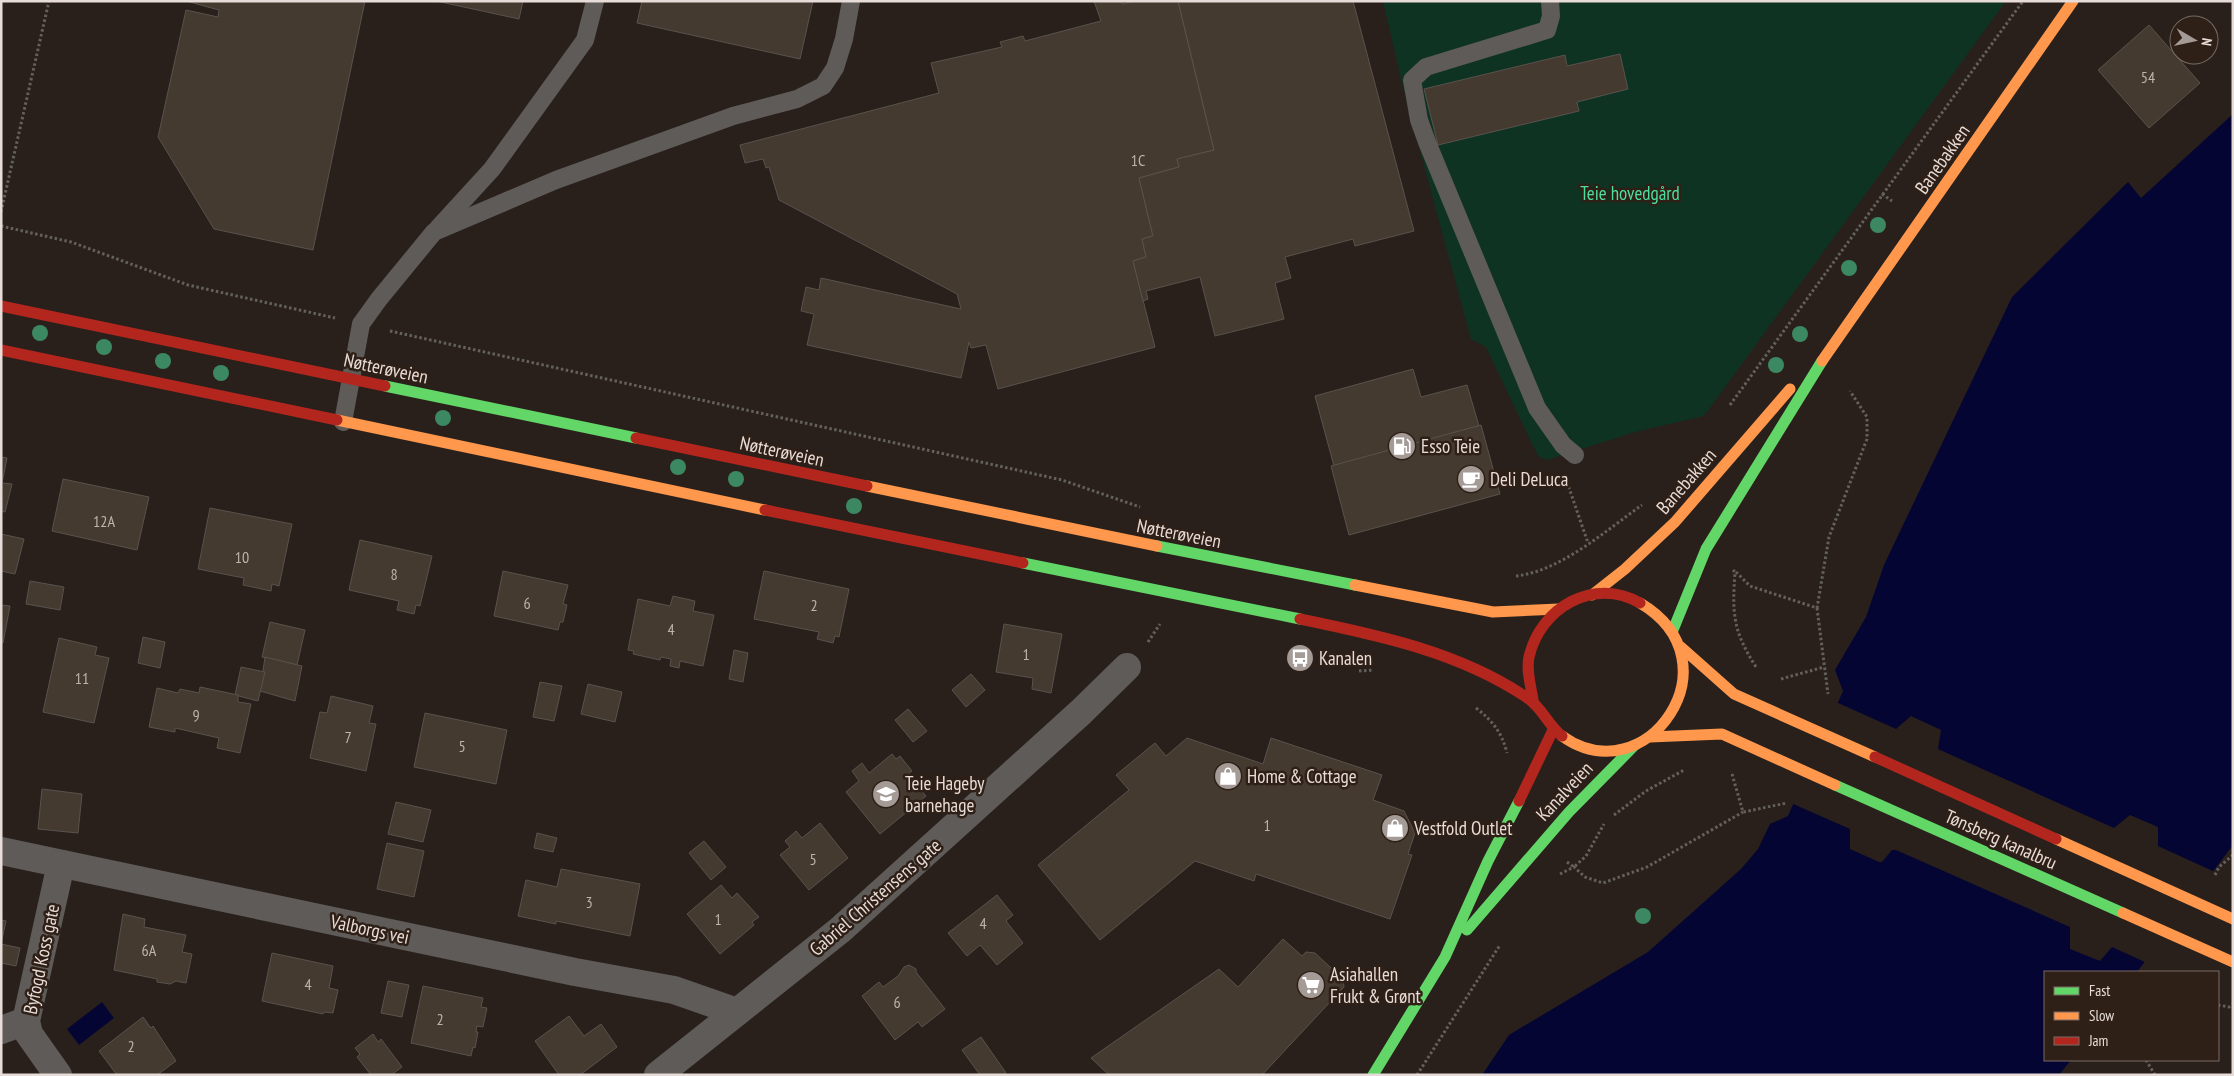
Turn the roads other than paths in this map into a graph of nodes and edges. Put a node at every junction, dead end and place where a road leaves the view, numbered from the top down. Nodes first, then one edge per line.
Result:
1 (595, 1) edge
2 (851, 1) edge
3 (1550, 1) edge
4 (2073, 1) edge
5 (434, 232) junction
6 (1, 306) edge
7 (1838, 336) junction
8 (1, 350) edge
9 (352, 379) junction
10 (343, 422) junction
11 (1575, 455) dead end
12 (1592, 595) junction
13 (1559, 609) junction
14 (1673, 630) junction
15 (1680, 646) junction
16 (1127, 667) dead end
17 (1533, 700) junction
18 (1553, 730) junction
19 (1650, 737) junction
20 (1635, 745) junction
21 (1, 851) edge
22 (61, 864) junction
23 (2233, 919) edge
24 (1445, 956) junction
25 (2233, 962) edge
26 (738, 1012) junction
27 (14, 1025) edge
28 (58, 1075) edge
29 (658, 1075) edge
30 (1373, 1075) edge

1 - 5 lane
2 - 5 lane
3 - 11 lane
4 - 7 main road, Banebakken
5 - 9 lane
6 - 9 main road, Nøtterøveien
7 - 12 main road, Banebakken
7 - 14 main road, Banebakken
8 - 10 main road
9 - 10 lane
9 - 13 main road, Nøtterøveien
10 - 17 main road
12 - 13 main road
12 - 14 main road
13 - 17 main road
14 - 15 main road
15 - 19 main road
15 - 23 main road, Tønsberg kanalbru
16 - 26 street, Gabriel Christensens gate
17 - 18 main road
18 - 20 main road
18 - 24 main road, Kanalveien
19 - 20 main road
19 - 25 main road, Tønsberg kanalbru
20 - 24 main road, Kanalveien
21 - 22 street, Valborgs vei
22 - 26 street, Valborgs vei
22 - 27 street, Byfogd Koss gate
24 - 30 main road, Kanalveien
26 - 29 street, Gabriel Christensens gate
27 - 28 street, Byfogd Koss gate

